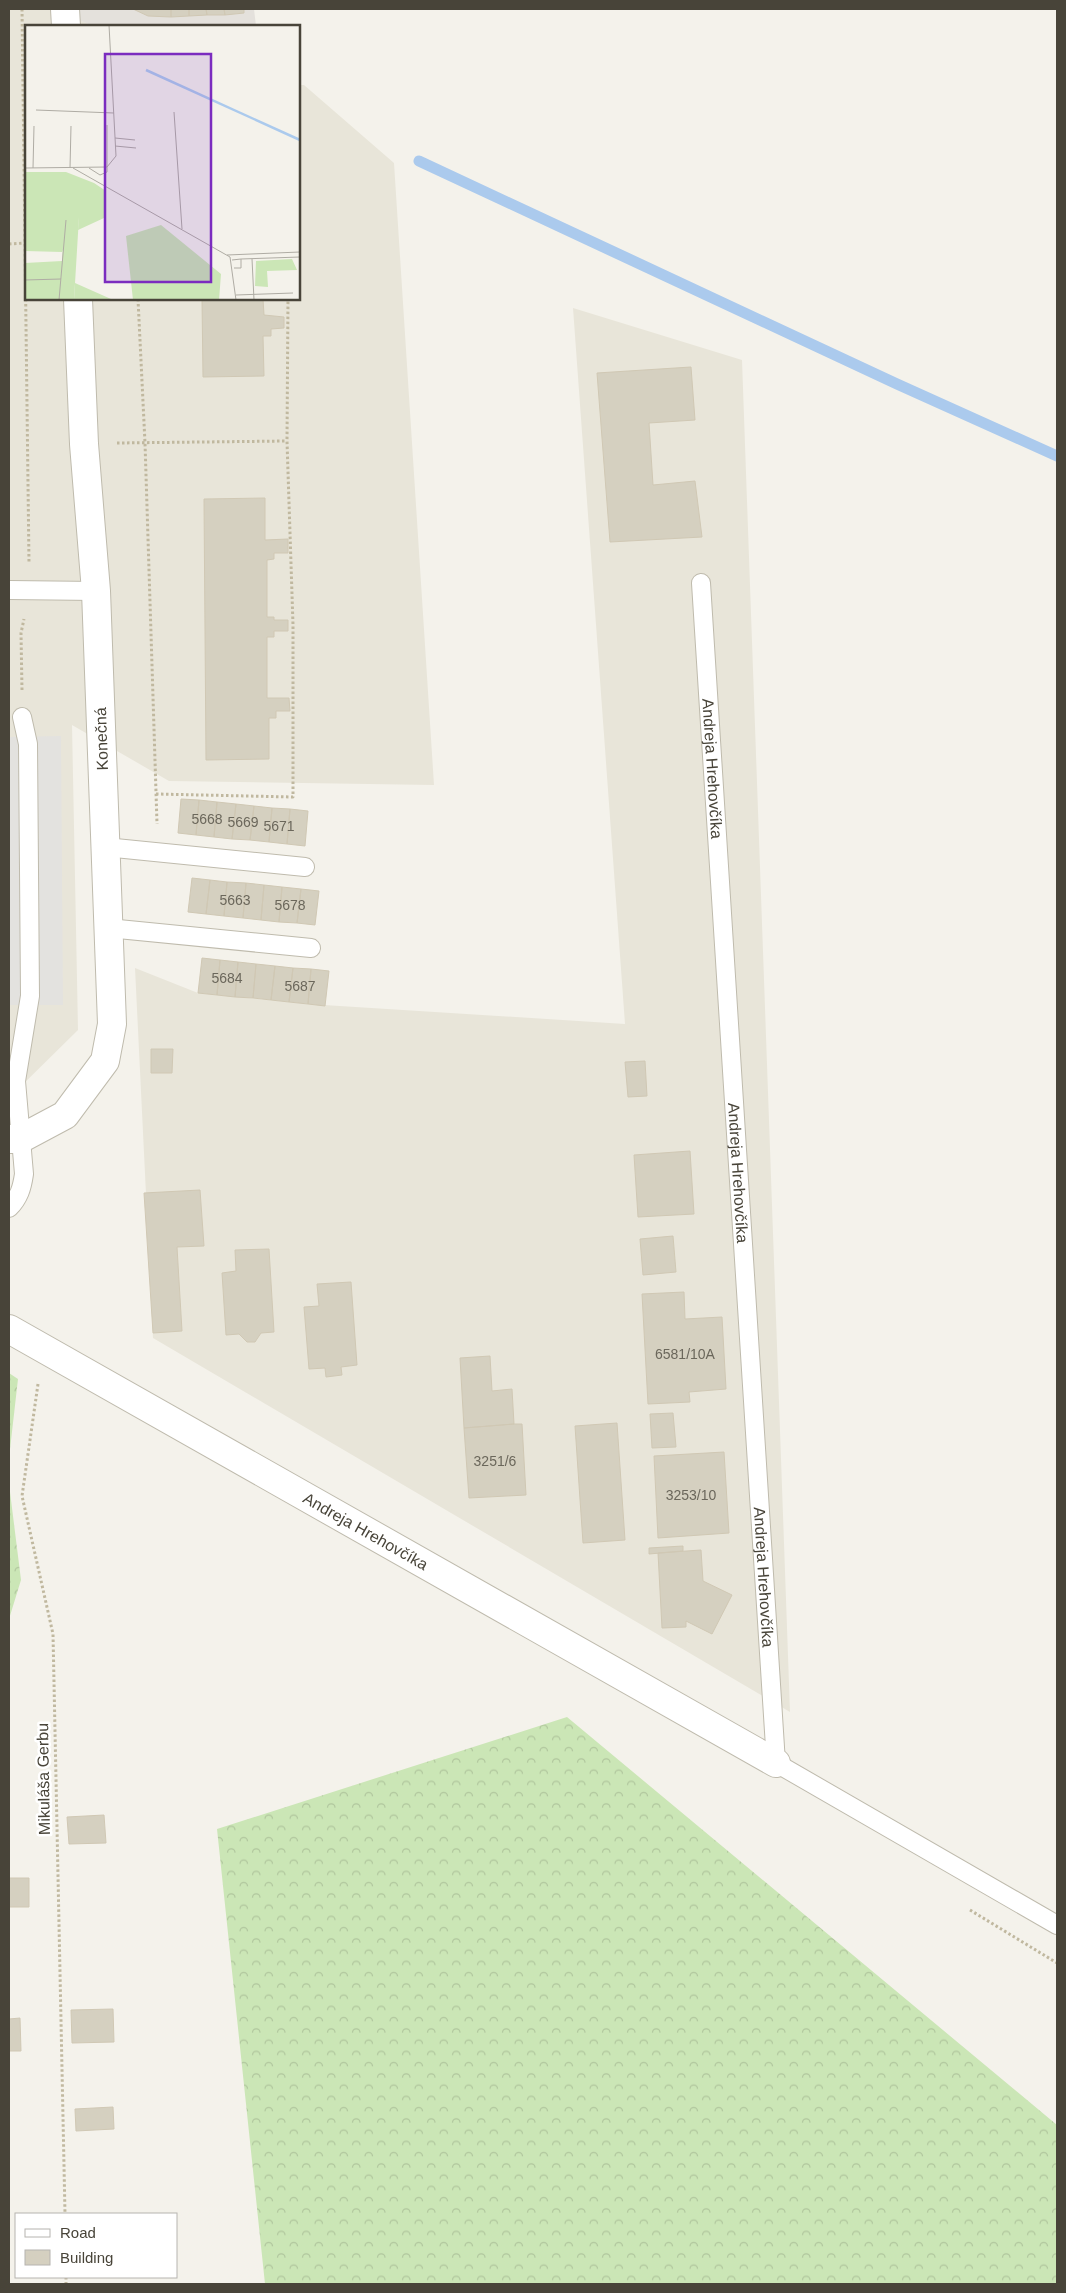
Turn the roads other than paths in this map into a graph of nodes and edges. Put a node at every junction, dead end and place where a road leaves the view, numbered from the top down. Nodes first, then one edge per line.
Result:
1 (65, 9) edge
2 (66, 25) edge
3 (78, 300) edge
4 (702, 583) dead end
5 (9, 590) edge
6 (96, 591) junction
7 (22, 717) road end
8 (105, 846) junction
9 (305, 867) dead end
10 (108, 928) junction
11 (311, 948) dead end
12 (14, 1139) edge
13 (9, 1208) edge
14 (9, 1329) edge
15 (776, 1763) junction
16 (1057, 1925) edge

1 - 2 street
3 - 6 street, Konečná
4 - 15 lane, Andreja Hrehovčíka
5 - 6 lane
6 - 8 street, Konečná
7 - 12 lane
8 - 9 lane
8 - 10 street, Konečná
10 - 11 lane
10 - 12 street, Konečná
12 - 13 lane
14 - 15 street, Andreja Hrehovčíka
15 - 16 lane, Andreja Hrehovčíka

